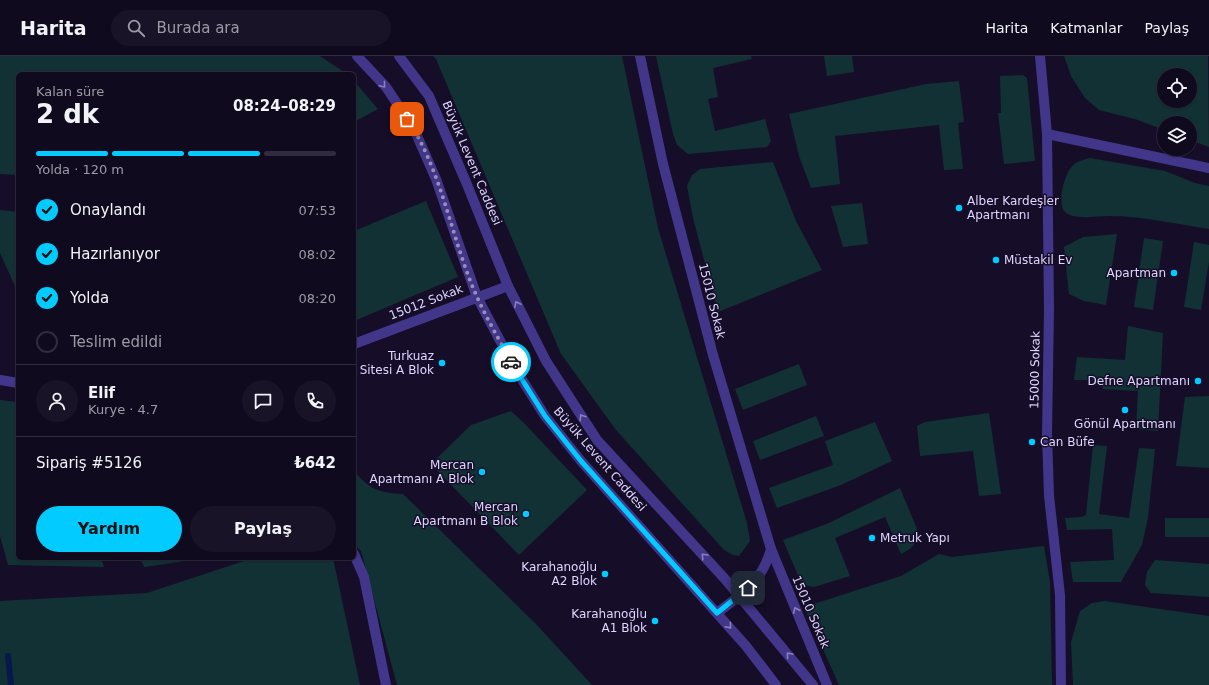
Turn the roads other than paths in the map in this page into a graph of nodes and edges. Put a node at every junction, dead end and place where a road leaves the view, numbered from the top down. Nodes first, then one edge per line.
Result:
1 (357, 56) edge
2 (399, 56) edge
3 (640, 56) edge
4 (1040, 56) edge
5 (1047, 134) junction
6 (1209, 168) edge
7 (508, 286) junction
8 (477, 297) junction
9 (356, 343) edge
10 (0, 380) edge
11 (16, 383) edge
12 (772, 548) junction
13 (356, 559) edge
14 (739, 596) junction
15 (717, 613) junction
16 (386, 685) edge
17 (776, 685) edge
18 (813, 685) edge
19 (827, 685) edge
20 (1061, 685) edge

1 -> 8 street, Büyük Levent Caddesi
2 - 7 street, Büyük Levent Caddesi
3 - 12 street, 15010 Sokak
4 - 5 street, 15000 Sokak
5 - 6 street
5 - 20 street, 15000 Sokak
7 - 8 street, 15012 Sokak
14 -> 7 street, Büyük Levent Caddesi
8 - 9 street, 15012 Sokak
8 - 15 street, Büyük Levent Caddesi
10 - 11 street
12 - 14 street
19 -> 12 street, 15010 Sokak
13 - 16 street
14 - 15 street
18 -> 14 street, Büyük Levent Caddesi
15 -> 17 street, Büyük Levent Caddesi

